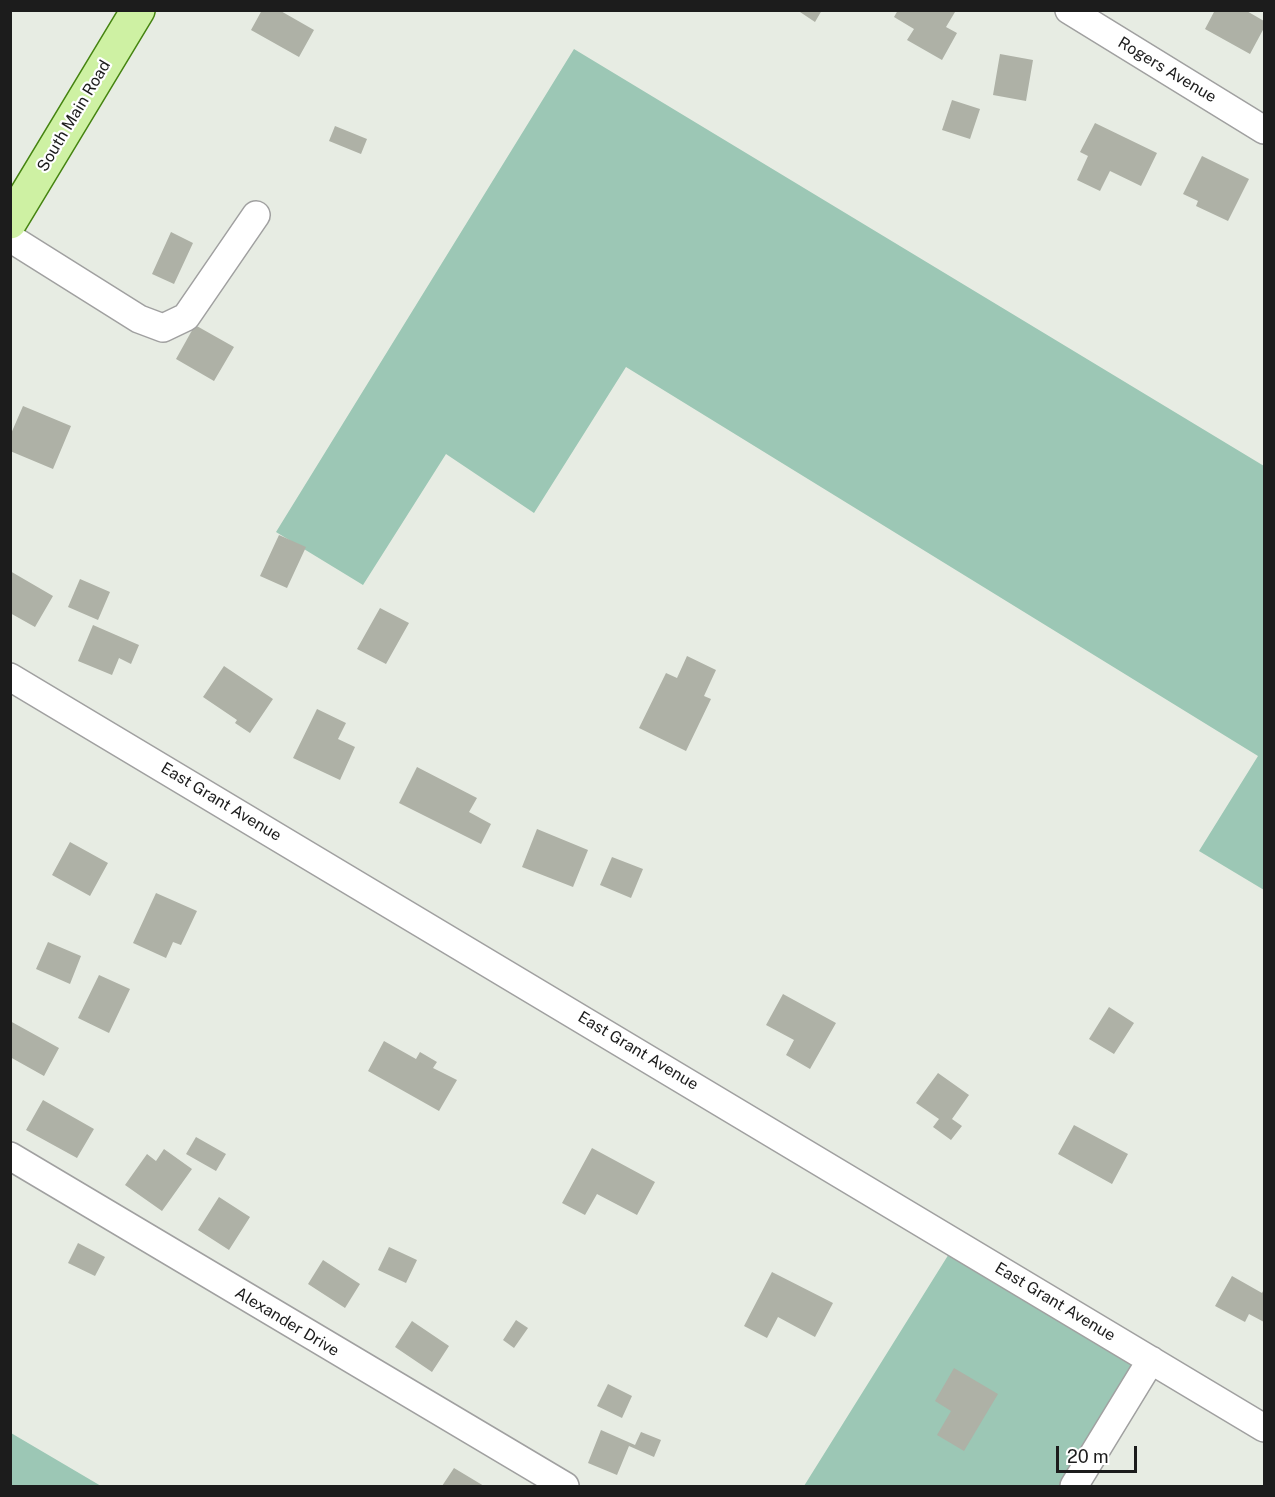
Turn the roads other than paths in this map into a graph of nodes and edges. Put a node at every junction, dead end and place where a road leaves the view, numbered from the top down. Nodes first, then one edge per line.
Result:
1 (138, 10) edge
2 (1069, 10) edge
3 (1264, 130) edge
4 (256, 215) dead end
5 (10, 222) edge
6 (10, 237) edge
7 (10, 677) edge
8 (10, 1156) edge
9 (1151, 1360) junction
10 (1264, 1428) edge
11 (565, 1486) edge
12 (1074, 1486) edge

1 - 5 main road, South Main Road
2 - 3 street, Rogers Avenue
4 - 6 street
7 - 9 street, East Grant Avenue
8 - 11 street, Alexander Drive
9 - 10 street, East Grant Avenue
9 - 12 street

